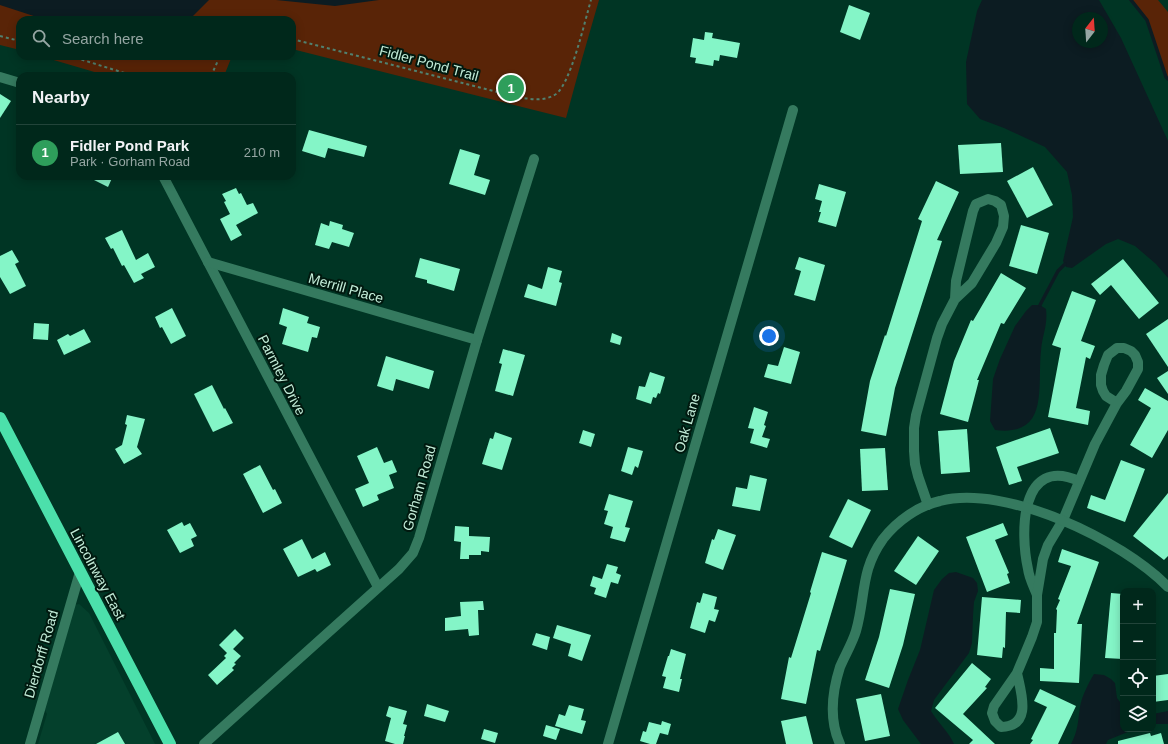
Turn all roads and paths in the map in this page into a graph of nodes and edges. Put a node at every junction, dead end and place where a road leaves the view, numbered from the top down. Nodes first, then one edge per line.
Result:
1 (591, 0) edge
2 (0, 36) edge
3 (296, 39) edge
4 (16, 40) edge
5 (83, 60) edge
6 (218, 60) edge
7 (121, 72) edge
8 (214, 72) edge
9 (0, 77) edge
10 (16, 82) edge
11 (793, 110) dead end
12 (534, 160) dead end
13 (165, 180) edge
14 (208, 262) junction
15 (954, 299) junction
16 (477, 340) junction
17 (1117, 403) junction
18 (0, 418) edge
19 (1079, 481) junction
20 (928, 505) junction
21 (1026, 508) junction
22 (1063, 520) junction
23 (80, 572) junction
24 (1167, 584) edge
25 (378, 587) junction
26 (1037, 595) junction
27 (1017, 673) junction
28 (30, 744) edge
29 (170, 744) edge
30 (204, 744) edge
31 (608, 744) edge
32 (840, 744) edge

1 - 3 path, Fidler Pond Trail
2 - 4 path
5 - 7 path
6 - 8 path
9 - 10 street
11 - 31 street, Oak Lane
12 - 16 street, Gorham Road
13 - 14 street, Parmley Drive
14 - 16 street, Merrill Place
14 - 25 street, Parmley Drive
15 - 15 street
15 - 20 street
16 - 25 street, Gorham Road
17 - 17 street
17 - 19 street
18 - 23 highway, Lincolnway East
19 - 21 street
19 - 22 street
20 - 21 street
20 - 32 street
21 - 22 street
21 - 26 street
22 - 24 street
22 - 26 street
23 - 28 street, Dierdorff Road
23 - 29 highway, Lincolnway East
25 - 30 street, Gorham Road
26 - 27 street
27 - 27 street

